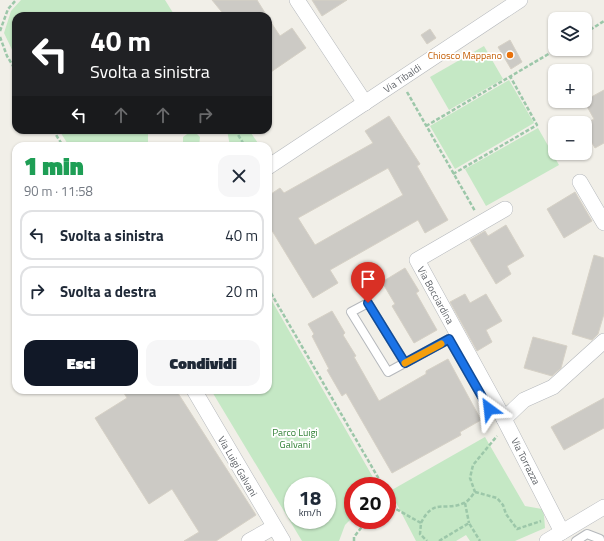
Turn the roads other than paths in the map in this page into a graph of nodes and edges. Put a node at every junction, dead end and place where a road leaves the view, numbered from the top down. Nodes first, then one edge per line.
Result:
1 (297, 0) edge
2 (520, 0) edge
3 (365, 103) junction
4 (272, 164) edge
5 (580, 182) dead end
6 (505, 209) dead end
7 (604, 223) edge
8 (604, 341) edge
9 (405, 363) junction
10 (196, 394) edge
11 (504, 419) junction
12 (604, 507) edge
13 (274, 526) junction
14 (562, 532) junction
15 (249, 541) edge
16 (283, 541) edge
17 (547, 541) edge
18 (576, 541) edge
19 (600, 541) edge

1 - 3 street
2 - 3 street, Via Tibaldi
3 - 4 street, Via Tibaldi
5 - 7 street
6 - 11 street, Via Bocciardina
8 - 11 street
9 - 9 lane
9 - 11 lane
10 - 13 street, Via Luigi Galvani
11 - 14 street, Via Torrazza
12 - 14 street
13 - 15 street
13 - 16 street, Via Luigi Galvani
14 - 17 street
18 - 19 lane

